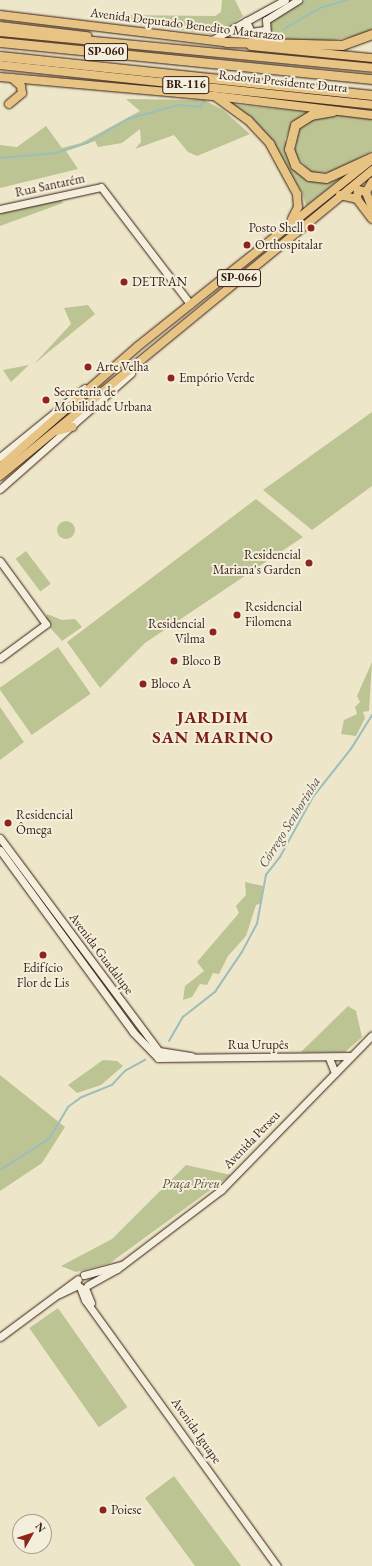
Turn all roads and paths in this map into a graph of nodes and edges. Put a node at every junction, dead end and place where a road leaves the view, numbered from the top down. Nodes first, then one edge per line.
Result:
1 (285, 0) edge
2 (298, 0) edge
3 (0, 15) edge
4 (246, 21) junction
5 (0, 26) edge
6 (265, 30) junction
7 (0, 32) edge
8 (372, 34) edge
9 (212, 40) junction
10 (0, 42) edge
11 (226, 42) junction
12 (277, 43) junction
13 (157, 45) junction
14 (0, 56) edge
15 (372, 58) edge
16 (0, 65) edge
17 (372, 68) edge
18 (0, 70) edge
19 (50, 70) junction
20 (0, 77) edge
21 (11, 78) junction
22 (372, 79) edge
23 (372, 95) edge
24 (215, 96) junction
25 (9, 104) dead end
26 (372, 105) edge
27 (333, 111) junction
28 (372, 115) edge
29 (372, 158) edge
30 (372, 170) edge
31 (372, 182) edge
32 (366, 192) junction
33 (340, 195) junction
34 (356, 199) junction
35 (372, 208) edge
36 (0, 209) edge
37 (372, 219) edge
38 (290, 223) junction
39 (190, 304) junction
40 (136, 366) junction
41 (96, 381) junction
42 (72, 427) junction
43 (54, 432) junction
44 (0, 458) edge
45 (0, 467) edge
46 (0, 476) edge
47 (0, 489) edge
48 (0, 561) edge
49 (0, 658) edge
50 (0, 838) edge
51 (0, 850) edge
52 (372, 1035) edge
53 (351, 1056) junction
54 (200, 1057) junction
55 (329, 1058) junction
56 (164, 1060) joint
57 (334, 1073) junction
58 (122, 1264) junction
59 (82, 1283) junction
60 (0, 1337) edge
61 (277, 1566) edge

1 - 4 street
2 - 6 street
3 - 9 main road, Avenida Deputado Benedito Matarazzo
4 - 6 street
4 - 9 street
5 - 13 main road
6 - 12 street
7 - 13 main road, Rodovia Presidente Dutra
8 - 12 highway
9 - 11 main road, Avenida Deputado Benedito Matarazzo
10 - 22 highway, Rodovia Presidente Dutra / SP-060
11 - 12 highway
11 - 15 main road, Avenida Deputado Benedito Matarazzo
13 - 17 main road, Rodovia Presidente Dutra
14 - 23 highway, Rodovia Presidente Dutra / SP-060
16 - 19 main road, Rodovia Presidente Dutra / BR-116
18 - 19 main road
19 - 26 main road, Rodovia Presidente Dutra / BR-116
20 - 21 main road
21 - 24 main road
21 - 25 main road
24 - 27 main road
24 - 38 main road
27 - 28 main road
27 - 29 highway
29 - 38 main road, SP-066
30 - 33 main road, SP-066
31 - 32 main road
32 - 34 main road
32 - 35 main road
33 - 34 main road
33 - 40 main road, SP-066
34 - 37 main road
36 - 39 street, Rua Santarém
38 - 39 main road, SP-066
39 - 41 main road, SP-066
40 - 42 street
40 - 43 main road, SP-066
41 - 44 street
41 - 45 main road, SP-066
42 - 43 main road
42 - 47 street
43 - 46 main road, SP-066
48 - 49 street
50 - 54 street, Avenida Guadalupe
51 - 56 street, Avenida Guadalupe
52 - 53 street, Avenida Perseu
53 - 55 street, Rua Urupês
53 - 57 street, Avenida Perseu
54 - 55 street, Rua Urupês
54 - 56 street, Rua Urupês
55 - 57 street
57 - 58 street, Avenida Perseu
58 - 59 street, Avenida Perseu
58 - 59 street, Avenida Perseu
59 - 60 street
59 - 61 street, Avenida Iguape

